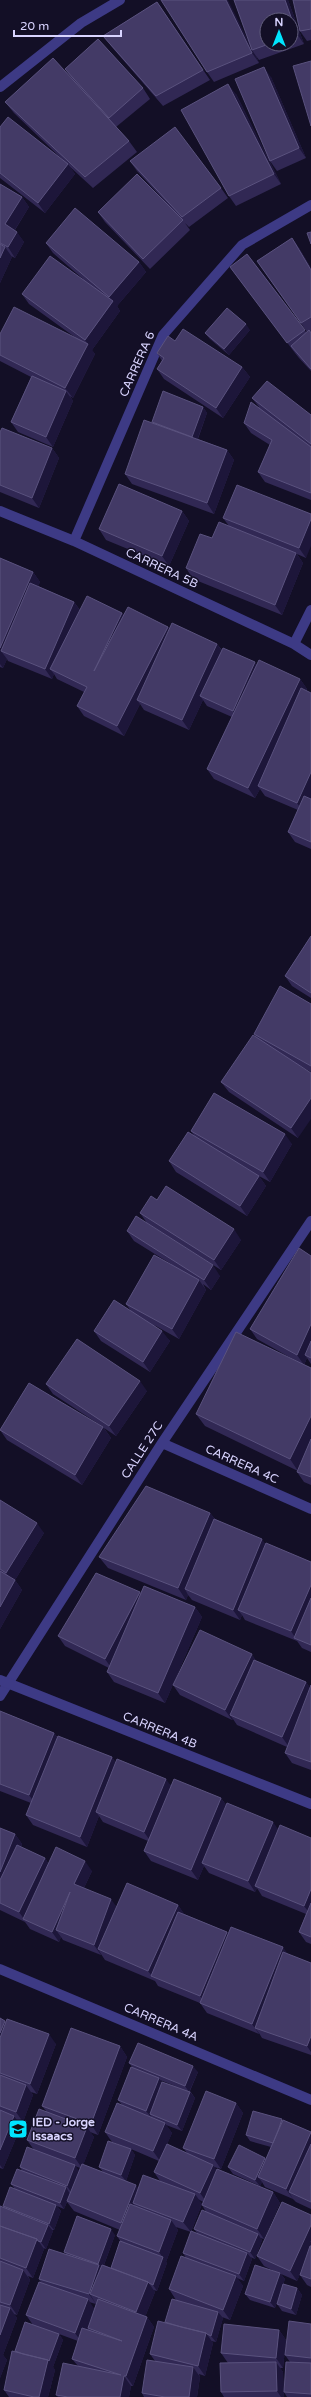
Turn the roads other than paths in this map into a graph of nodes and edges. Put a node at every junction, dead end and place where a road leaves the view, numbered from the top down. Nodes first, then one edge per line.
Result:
1 (120, 0) edge
2 (0, 87) edge
3 (311, 205) edge
4 (0, 511) edge
5 (74, 541) junction
6 (311, 610) edge
7 (294, 644) junction
8 (311, 655) edge
9 (311, 1221) edge
10 (162, 1444) junction
11 (311, 1509) edge
12 (4, 1682) edge
13 (0, 1696) edge
14 (311, 1804) edge
15 (0, 1969) edge
16 (311, 2100) edge

1 - 2 street
3 - 5 street, CARRERA 6
4 - 5 street, CARRERA 5B
5 - 7 street, CARRERA 5B
6 - 7 street
7 - 8 street, CARRERA 5B
9 - 10 street, CALLE 27C
10 - 11 street, CARRERA 4C
10 - 12 street, CALLE 27C
12 - 13 street, CALLE 27C
12 - 14 street, CARRERA 4B
15 - 16 street, CARRERA 4A

